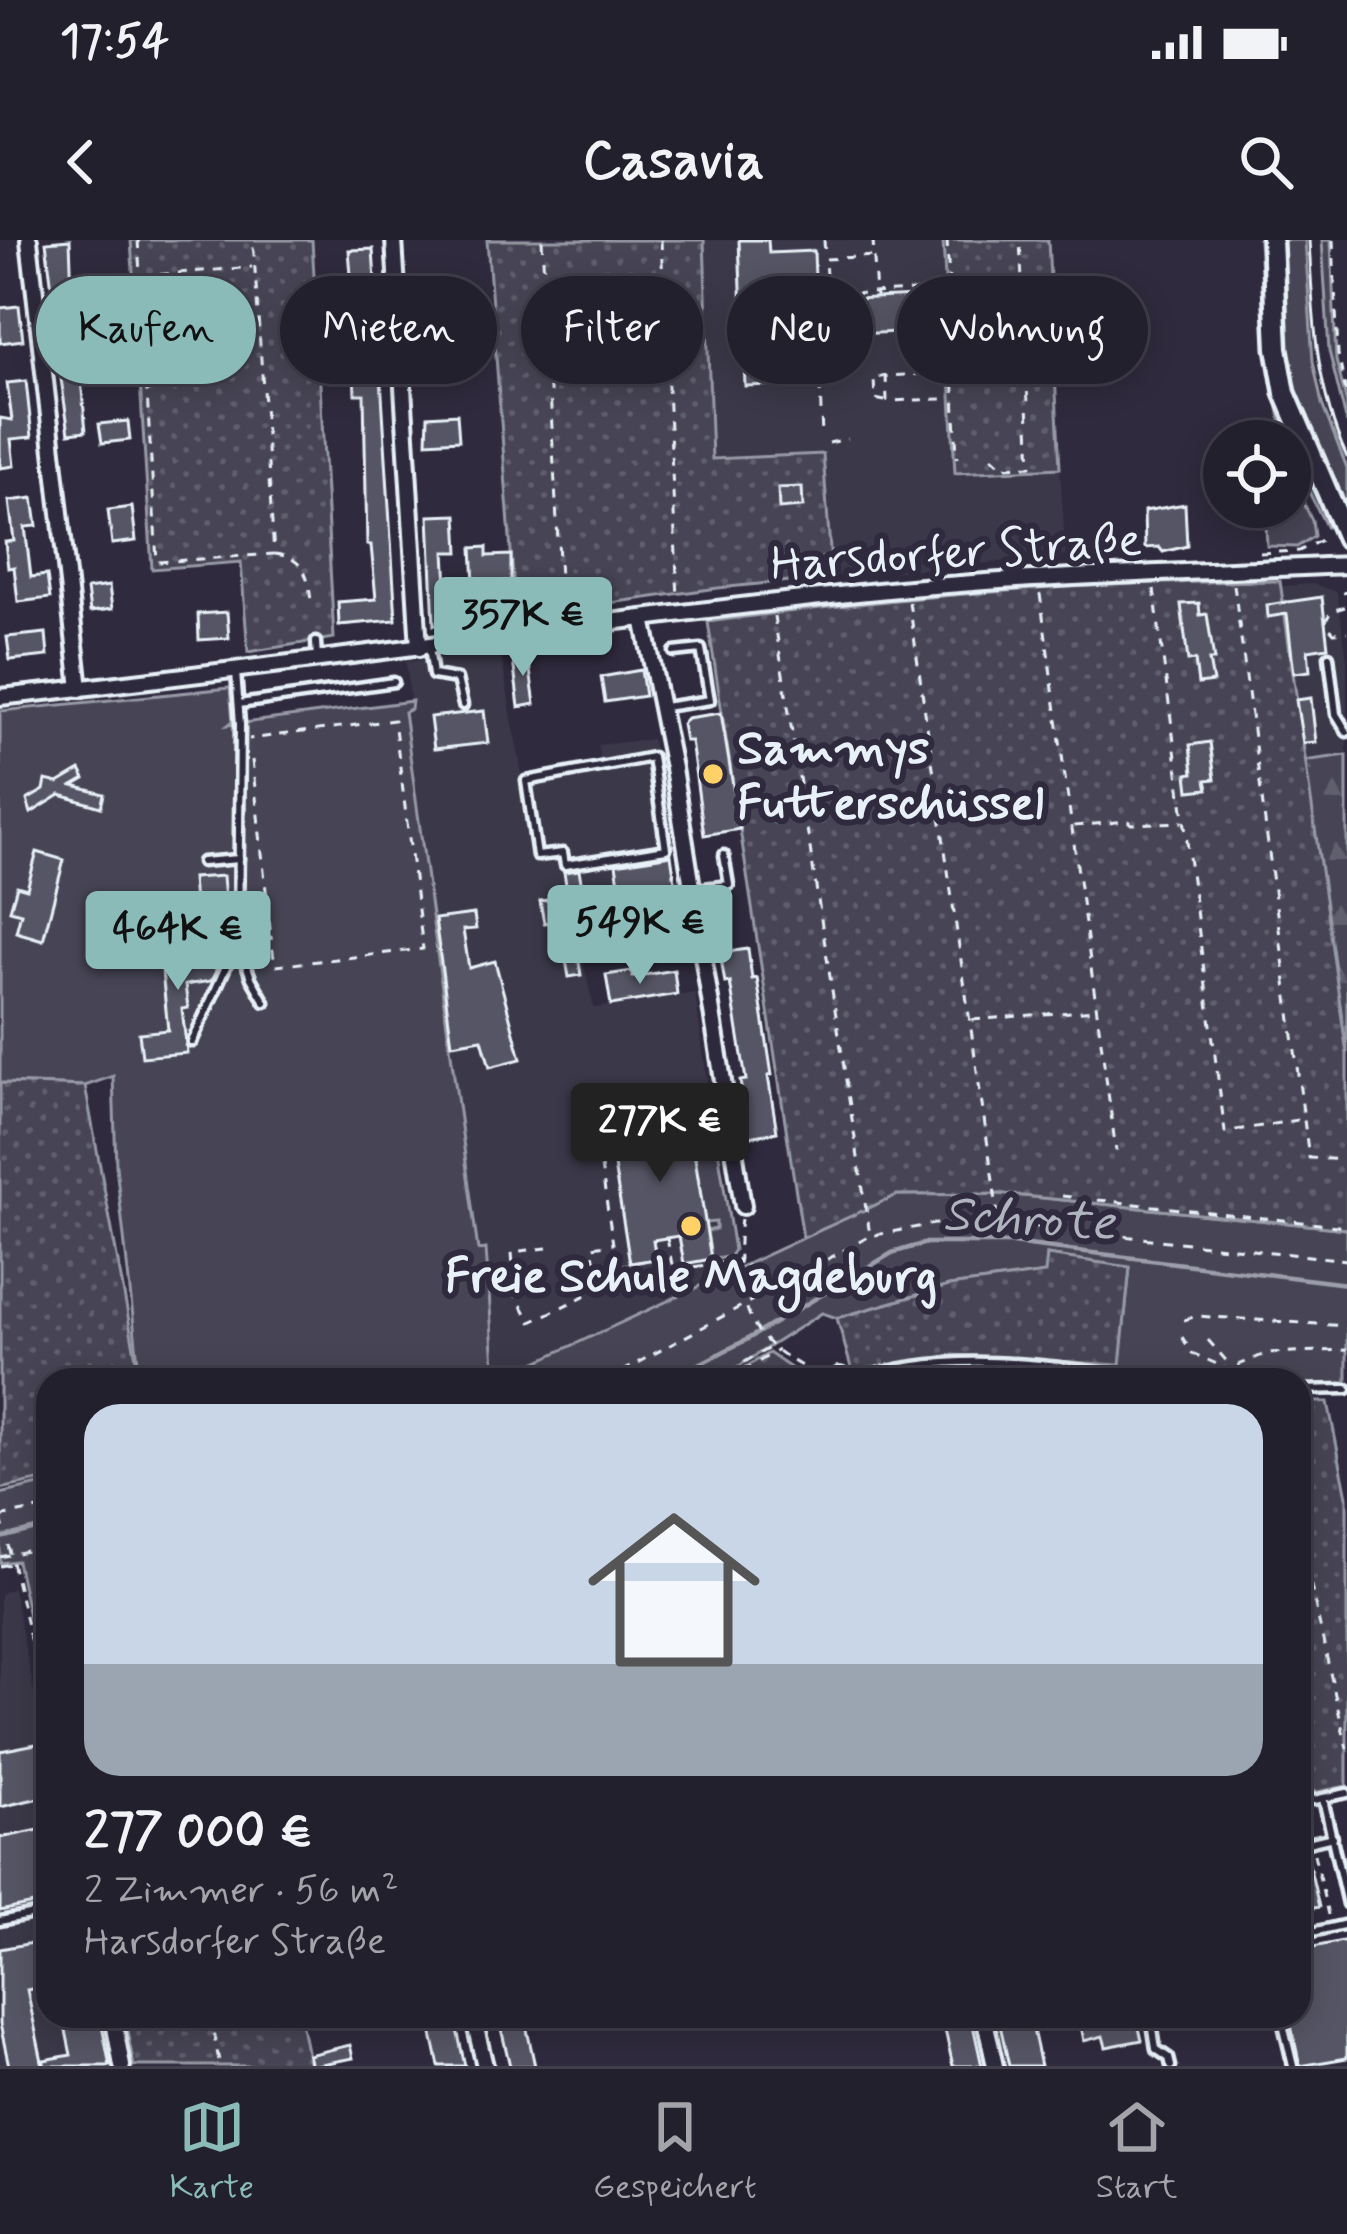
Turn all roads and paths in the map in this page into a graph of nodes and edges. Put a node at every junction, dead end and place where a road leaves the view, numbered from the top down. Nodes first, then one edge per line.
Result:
1 (29, 240) edge
2 (138, 240) edge
3 (253, 240) edge
4 (394, 240) edge
5 (542, 240) edge
6 (661, 240) edge
7 (824, 240) edge
8 (873, 240) edge
9 (947, 240) edge
10 (1020, 240) edge
11 (1272, 240) edge
12 (1333, 240) edge
13 (874, 256) junction
14 (825, 259) junction
15 (255, 267) junction
16 (140, 276) joint
17 (826, 276) edge
18 (897, 294) edge
19 (876, 296) joint
20 (897, 375) edge
21 (886, 376) junction
22 (146, 384) edge
23 (820, 384) edge
24 (1347, 398) edge
25 (943, 399) dead end
26 (887, 401) junction
27 (822, 436) dead end
28 (847, 440) dead end
29 (829, 443) dead end
30 (992, 457) dead end
31 (957, 458) dead end
32 (1347, 538) edge
33 (274, 554) junction
34 (1347, 565) edge
35 (1233, 581) dead end
36 (1153, 584) dead end
37 (1039, 587) dead end
38 (908, 597) dead end
39 (311, 601) dead end
40 (1345, 607) edge
41 (679, 613) junction
42 (773, 613) dead end
43 (643, 618) junction
44 (563, 629) junction
45 (1347, 632) edge
46 (316, 642) dead end
47 (424, 647) junction
48 (674, 652) dead end
49 (1329, 656) dead end
50 (318, 662) junction
51 (236, 672) junction
52 (394, 682) dead end
53 (80, 689) junction
54 (0, 697) edge
55 (238, 704) junction
56 (463, 705) dead end
57 (661, 708) junction
58 (1347, 732) edge
59 (249, 738) dead end
60 (252, 760) dead end
61 (1184, 821) junction
62 (1072, 826) junction
63 (666, 849) joint
64 (724, 855) dead end
65 (239, 859) junction
66 (202, 862) dead end
67 (693, 890) junction
68 (271, 937) junction
69 (238, 940) junction
70 (265, 1001) dead end
71 (1097, 1010) junction
72 (970, 1020) junction
73 (192, 1042) dead end
74 (622, 1092) dead end
75 (691, 1104) dead end
76 (728, 1113) junction
77 (1304, 1119) junction
78 (1116, 1151) dead end
79 (1347, 1160) edge
80 (1062, 1196) dead end
81 (743, 1206) joint
82 (1000, 1223) junction
83 (1347, 1227) edge
84 (870, 1236) junction
85 (667, 1238) dead end
86 (547, 1248) dead end
87 (739, 1260) junction
88 (1347, 1260) edge
89 (644, 1261) dead end
90 (616, 1267) junction
91 (673, 1270) junction
92 (621, 1279) junction
93 (787, 1282) junction
94 (747, 1305) junction
95 (1184, 1320) dead end
96 (1347, 1326) edge
97 (1182, 1337) dead end
98 (1208, 1340) dead end
99 (772, 1346) junction
100 (778, 1350) junction
101 (1347, 1350) edge
102 (629, 1368) edge
103 (734, 1368) edge
104 (748, 1368) edge
105 (816, 1368) edge
106 (896, 1368) edge
107 (1064, 1368) edge
108 (1230, 1368) edge
109 (1231, 1368) edge
110 (1234, 1368) edge
111 (1347, 1389) edge
112 (1311, 1390) edge
113 (36, 1510) edge
114 (0, 1517) edge
115 (4, 1528) dead end
116 (8, 1545) dead end
117 (36, 1549) edge
118 (10, 1555) junction
119 (0, 1557) edge
120 (12, 1564) junction
121 (0, 1566) edge
122 (1311, 1586) edge
123 (36, 1661) edge
124 (1347, 1749) edge
125 (1347, 1793) edge
126 (1311, 1798) edge
127 (1323, 1799) junction
128 (1333, 1837) junction
129 (1311, 1842) edge
130 (1314, 1852) dead end
131 (1347, 1904) edge
132 (36, 1914) edge
133 (0, 1921) edge
134 (1347, 1924) edge
135 (1330, 1928) junction
136 (1311, 1932) edge
137 (114, 2028) edge
138 (212, 2028) edge
139 (476, 2028) edge
140 (986, 2028) edge
141 (1153, 2028) edge
142 (1284, 2028) edge
143 (122, 2066) edge
144 (220, 2066) edge
145 (485, 2066) edge
146 (994, 2066) edge
147 (1171, 2066) edge
148 (1292, 2066) edge

1 - 53 street
2 - 16 path
3 - 15 path
4 - 47 street
5 - 44 path
6 - 41 path
7 - 14 path
8 - 13 path
9 - 31 path
10 - 30 path
11 - 32 main road
12 - 24 path
13 - 14 path
13 - 19 path
14 - 17 path
15 - 16 path
15 - 33 path
18 - 19 path
20 - 21 path
21 - 26 path
21 - 26 path
22 - 33 path
23 - 27 path
25 - 26 path
28 - 29 path
33 - 39 path
34 - 41 street, Harsdorfer Straße
35 - 77 path
36 - 61 path
37 - 62 path
38 - 72 path
40 - 45 path
41 - 43 street, Harsdorfer Straße
42 - 84 path
43 - 44 street, Harsdorfer Straße
43 - 57 street
44 - 47 street, Harsdorfer Straße
46 - 50 lane
47 - 50 street, Harsdorfer Straße
47 - 56 lane
48 - 57 lane
49 - 58 lane
50 - 51 street, Harsdorfer Straße
51 - 53 street, Harsdorfer Straße
51 - 55 lane
52 - 55 lane
53 - 54 street, Harsdorfer Straße
55 - 65 lane
57 - 67 street
59 - 68 path
60 - 68 path
61 - 62 path
61 - 77 path
62 - 71 path
63 - 63 lane
64 - 67 lane
65 - 66 lane
65 - 69 lane
67 - 76 street
68 - 69 path
69 - 70 lane
69 - 73 lane
71 - 72 path
71 - 78 path
72 - 82 path
74 - 90 path
75 - 76 path
76 - 81 street
77 - 79 path
80 - 83 path
81 - 87 path
82 - 84 path
82 - 88 path
84 - 93 path
85 - 91 path
86 - 92 path
87 - 91 path
87 - 93 path
87 - 94 path
89 - 90 path
90 - 92 path
91 - 92 path
93 - 94 path
94 - 99 path
94 - 102 path
95 - 96 path
97 - 108 path
98 - 109 path
99 - 100 path
99 - 103 path
100 - 104 path
100 - 105 path
101 - 110 path
106 - 107 lane
111 - 112 lane
113 - 114 path
114 - 115 path
116 - 118 path
117 - 118 path
118 - 119 path
118 - 120 path
120 - 121 path
120 - 123 path
122 - 124 path
125 - 127 lane
126 - 127 lane
127 - 128 lane
128 - 129 lane
128 - 131 lane
130 - 135 path
132 - 133 lane
134 - 135 lane
135 - 136 lane
137 - 143 street
138 - 144 path
139 - 145 street
140 - 146 street
141 - 147 lane
142 - 148 lane

